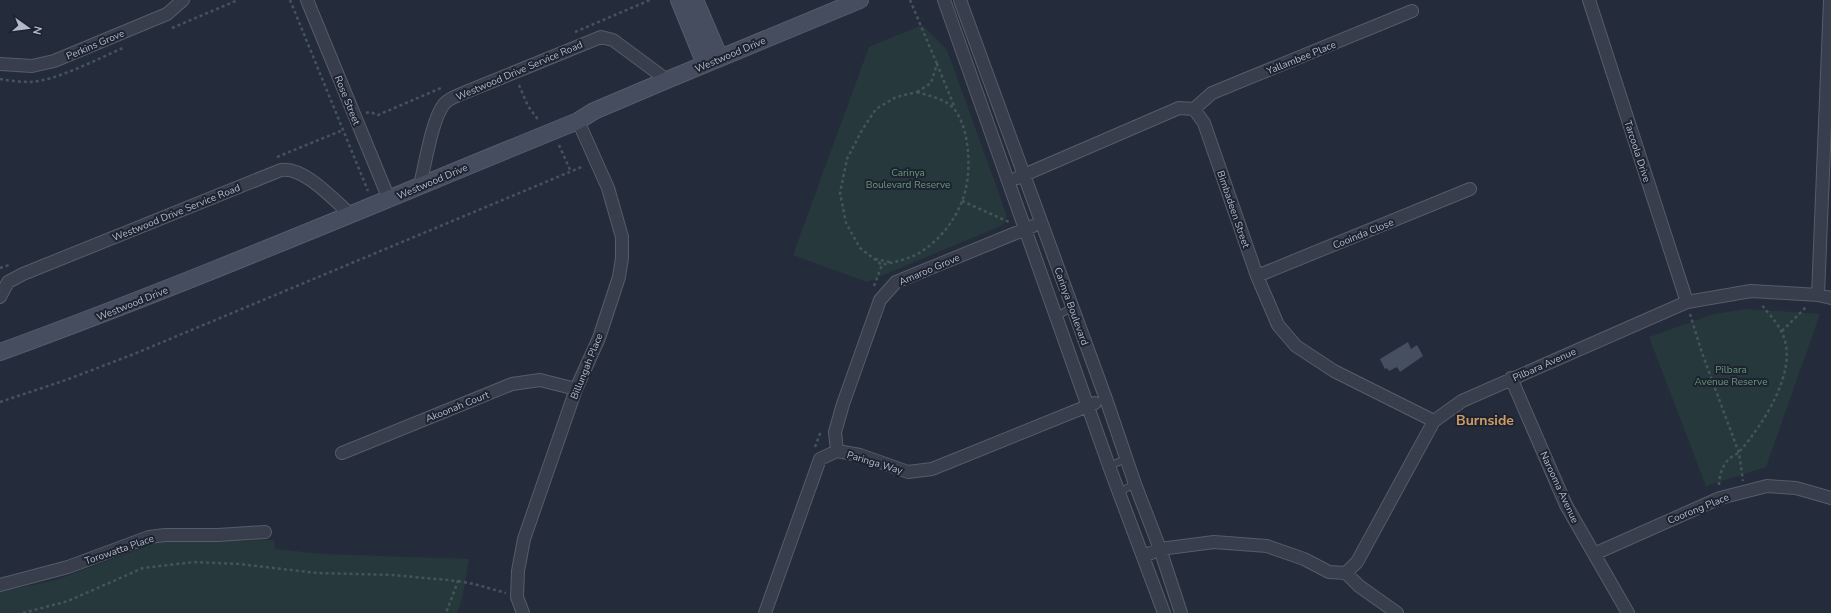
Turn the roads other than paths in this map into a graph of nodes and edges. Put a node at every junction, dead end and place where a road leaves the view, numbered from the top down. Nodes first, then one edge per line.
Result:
1 (182, 0) edge
2 (307, 0) edge
3 (679, 0) edge
4 (695, 0) edge
5 (860, 0) edge
6 (944, 0) edge
7 (960, 0) edge
8 (1589, 0) edge
9 (1830, 0) edge
10 (1412, 11) dead end
11 (978, 47) junction
12 (963, 51) junction
13 (720, 58) junction
14 (0, 64) edge
15 (705, 64) junction
16 (668, 80) junction
17 (1829, 108) edge
18 (1194, 109) junction
19 (995, 117) junction
20 (578, 121) junction
21 (1024, 174) junction
22 (1009, 182) junction
23 (420, 186) junction
24 (1470, 189) dead end
25 (389, 199) junction
26 (351, 215) junction
27 (1042, 224) junction
28 (1026, 229) junction
29 (1257, 276) junction
30 (1818, 295) junction
31 (0, 297) edge
32 (1831, 298) edge
33 (1687, 302) junction
34 (1072, 307) junction
35 (1057, 316) junction
36 (0, 352) edge
37 (1512, 378) junction
38 (576, 389) junction
39 (1106, 399) junction
40 (1089, 405) junction
41 (1434, 421) junction
42 (837, 451) junction
43 (342, 453) dead end
44 (1126, 459) junction
45 (1109, 466) junction
46 (1135, 484) junction
47 (1118, 492) junction
48 (1831, 498) edge
49 (265, 532) dead end
50 (1160, 548) junction
51 (1594, 554) junction
52 (1144, 556) junction
53 (1346, 573) junction
54 (0, 585) edge
55 (523, 613) edge
56 (765, 613) edge
57 (1164, 613) edge
58 (1182, 613) edge
59 (1397, 613) edge
60 (1628, 613) edge

1 - 14 street, Perkins Grove
2 - 25 street, Rose Street
3 - 15 street
4 - 13 street
5 - 13 street, Westwood Drive
6 - 12 street, Carinya Boulevard
7 - 11 street, Carinya Boulevard
8 - 33 street, Tarcoola Drive
9 - 17 street
10 - 18 street, Yallambee Place
11 - 12 lane
11 - 19 street, Carinya Boulevard
12 - 19 street, Carinya Boulevard
13 - 15 street, Westwood Drive
15 - 16 street, Westwood Drive
16 - 20 street, Westwood Drive
16 - 23 street, Westwood Drive Service Road
17 - 30 street
18 - 21 street
18 - 29 street, Bimbadeen Street
19 - 21 street, Carinya Boulevard
19 - 22 street, Carinya Boulevard
20 - 23 street, Westwood Drive
20 - 38 street, Billungah Place
21 - 22 street
21 - 27 street, Carinya Boulevard
22 - 28 street, Carinya Boulevard
23 - 25 street, Westwood Drive
24 - 29 street, Cooinda Close
25 - 26 street, Westwood Drive
26 - 31 street, Westwood Drive Service Road
26 - 36 street, Westwood Drive
27 - 28 street, Amaroo Grove
27 - 34 street, Carinya Boulevard
28 - 35 street, Carinya Boulevard
28 - 42 street, Amaroo Grove
29 - 41 street, Bimbadeen Street
30 - 32 street, Pilbara Avenue
30 - 33 street, Pilbara Avenue
33 - 37 street, Pilbara Avenue
34 - 35 lane
34 - 39 street, Carinya Boulevard
35 - 40 street, Carinya Boulevard
37 - 41 street, Pilbara Avenue
37 - 51 street, Narooma Avenue
38 - 43 street, Akoonah Court
38 - 55 street, Billungah Place
39 - 40 street, Paringa Way
39 - 44 street, Carinya Boulevard
40 - 42 street, Paringa Way
40 - 45 street, Carinya Boulevard
41 - 53 street, Pilbara Avenue
42 - 56 street, Paringa Way
44 - 45 lane
44 - 46 street, Carinya Boulevard
45 - 47 street, Carinya Boulevard
46 - 47 lane
46 - 50 street, Carinya Boulevard
47 - 52 street, Carinya Boulevard
48 - 51 street, Coorong Place
49 - 54 street, Torowatta Place
50 - 52 street
50 - 53 street
50 - 58 street, Carinya Boulevard
51 - 60 street, Narooma Avenue
52 - 57 street, Carinya Boulevard
53 - 59 street

